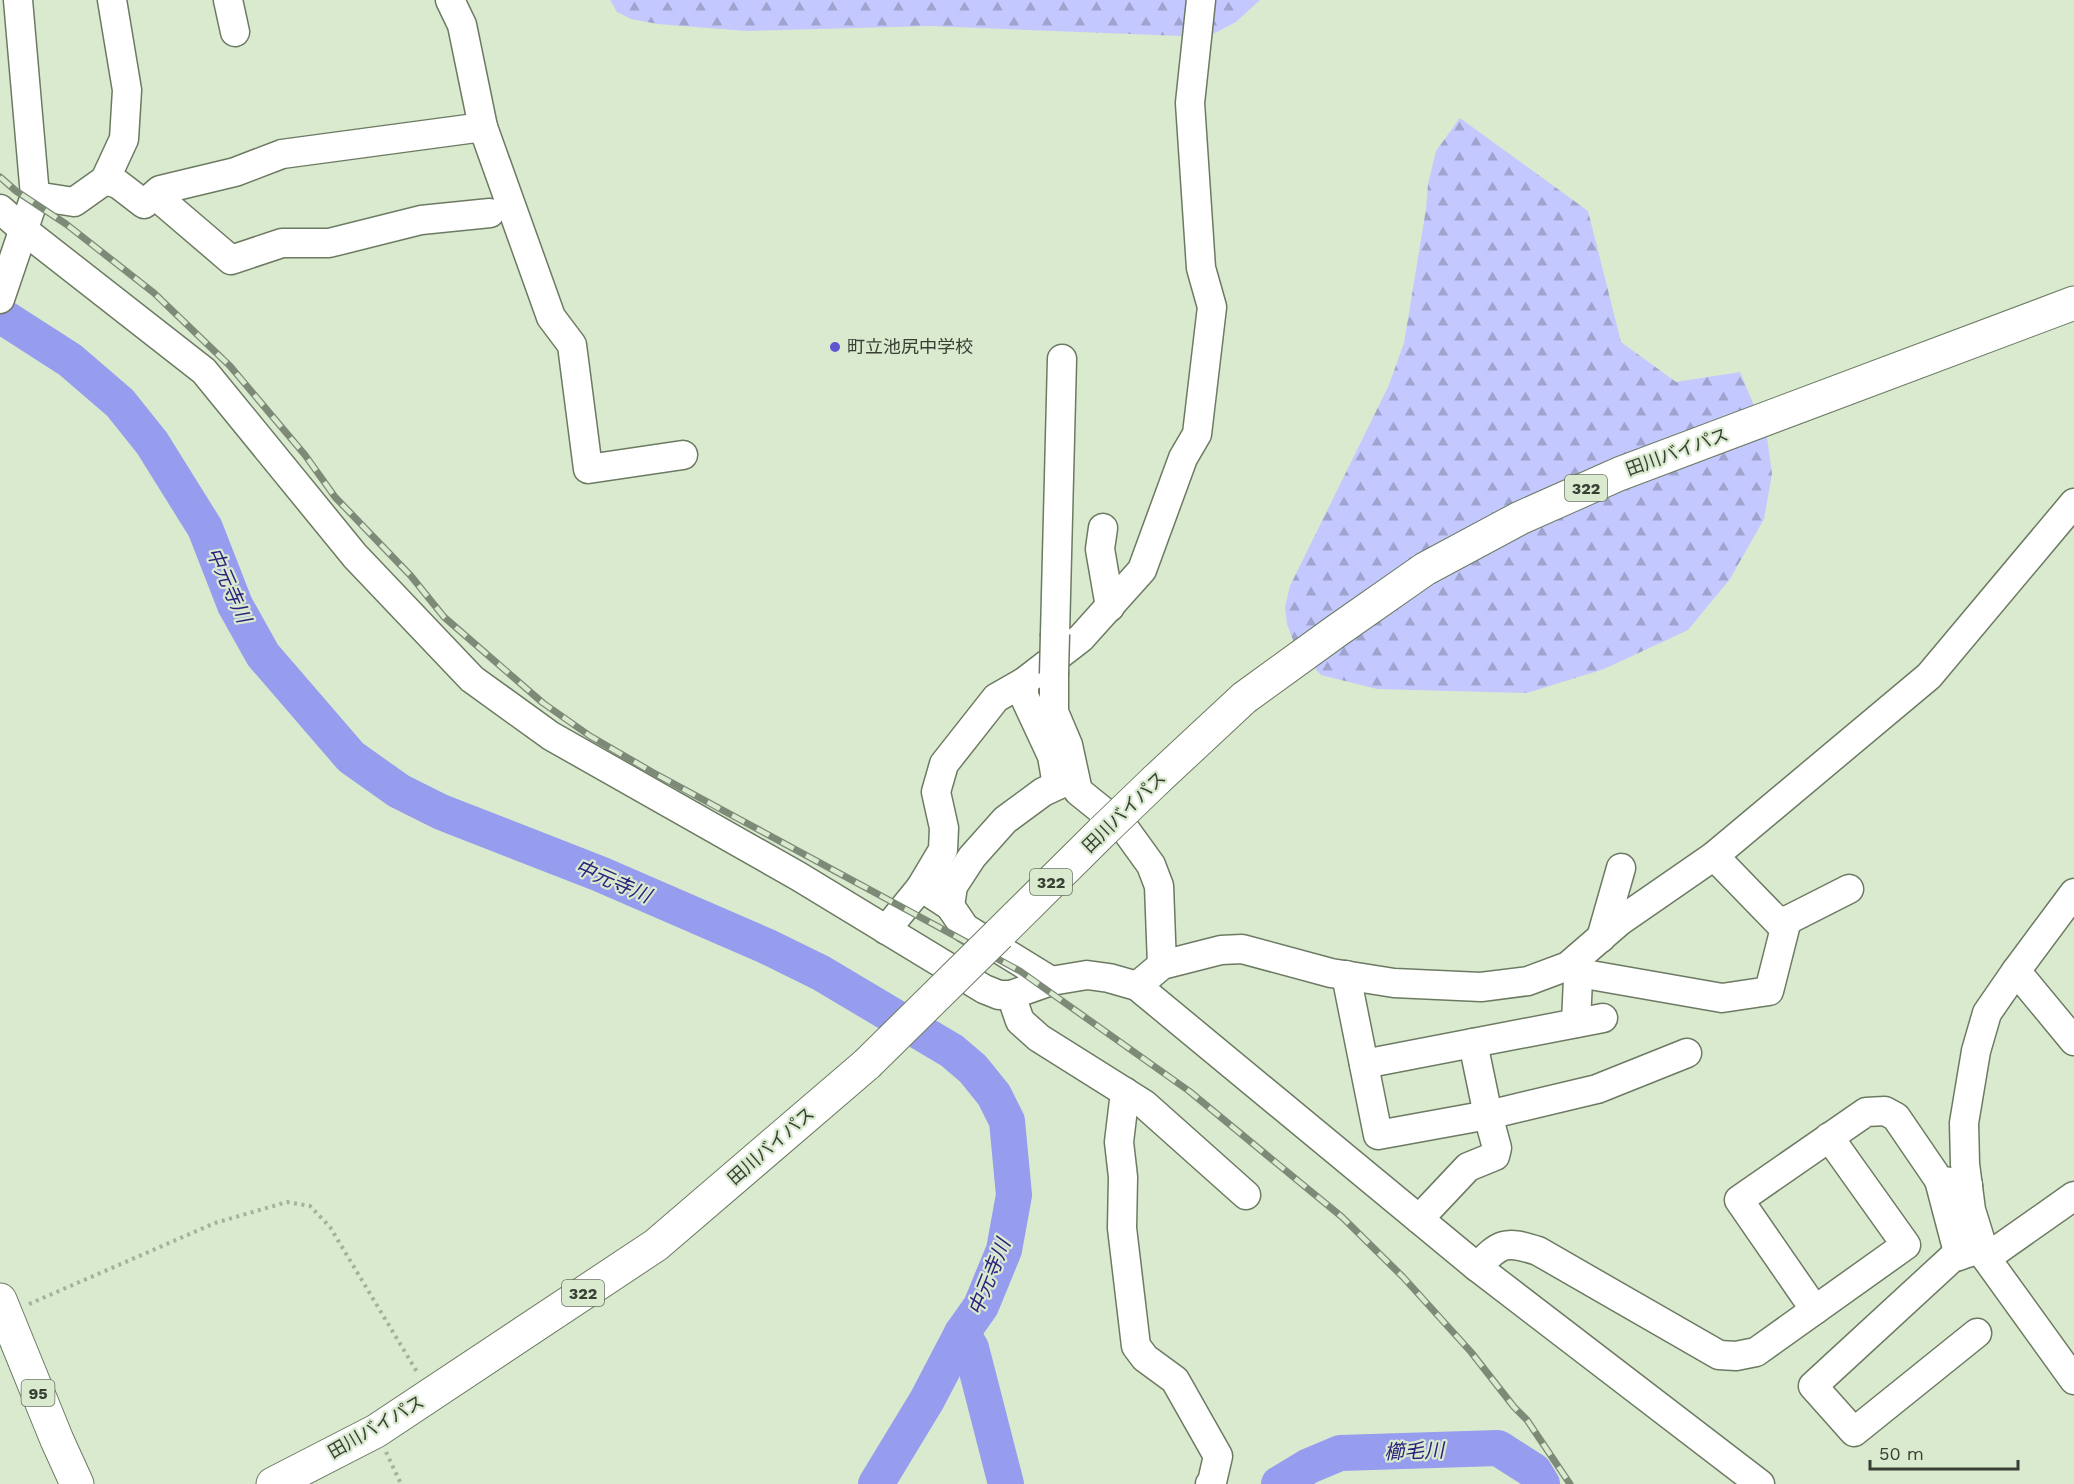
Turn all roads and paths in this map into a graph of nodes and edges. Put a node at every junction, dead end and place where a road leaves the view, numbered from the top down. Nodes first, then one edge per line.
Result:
1 (18, 0) edge
2 (112, 0) edge
3 (228, 0) edge
4 (450, 0) edge
5 (1201, 0) edge
6 (235, 32) dead end
7 (483, 127) junction
8 (105, 180) junction
9 (155, 195) junction
10 (35, 196) junction
11 (0, 209) edge
12 (490, 213) dead end
13 (25, 231) junction
14 (4, 288) edge
15 (2074, 303) edge
16 (1062, 359) dead end
17 (683, 454) dead end
18 (2074, 503) edge
19 (1103, 528) dead end
20 (1110, 607) junction
21 (1023, 682) junction
22 (1066, 781) junction
23 (1714, 856) junction
24 (1621, 868) dead end
25 (921, 887) junction
26 (1849, 889) dead end
27 (2074, 893) edge
28 (950, 906) junction
29 (1787, 920) junction
30 (886, 930) junction
31 (1601, 938) junction
32 (1162, 965) junction
33 (1579, 965) junction
34 (2016, 971) junction
35 (1346, 975) junction
36 (1051, 981) junction
37 (1137, 986) junction
38 (1011, 995) junction
39 (2074, 1041) edge
40 (1473, 1043) junction
41 (1687, 1053) dead end
42 (1364, 1064) junction
43 (1125, 1092) junction
44 (1488, 1115) junction
45 (1378, 1135) junction
46 (1829, 1137) junction
47 (1940, 1180) junction
48 (1378, 1185) junction
49 (1968, 1185) junction
50 (1246, 1195) dead end
51 (2072, 1202) edge
52 (1419, 1219) junction
53 (1976, 1254) junction
54 (1477, 1267) junction
55 (3, 1307) edge
56 (1815, 1310) junction
57 (1977, 1333) dead end
58 (2074, 1380) edge
59 (431, 1395) junction
60 (376, 1431) junction
61 (77, 1484) edge
62 (273, 1484) edge
63 (401, 1484) edge
64 (1210, 1484) edge
65 (1760, 1484) edge

1 - 10 street
2 - 8 street
3 - 6 street
4 - 7 street
5 - 20 street
7 - 9 street
7 - 17 street
8 - 9 street
8 - 10 street
9 - 12 street
10 - 13 street
11 - 13 street
13 - 14 street
13 - 30 street
15 - 59 main road, 田川バイパス / 322, bridge
16 - 22 street, bridge
18 - 23 street
19 - 20 street
20 - 21 street
21 - 22 street
21 - 25 street
22 - 28 street
22 - 32 street
23 - 29 street
23 - 31 street
24 - 31 street
25 - 28 street
25 - 30 street
26 - 29 street
27 - 34 street
28 - 36 street
29 - 33 street
30 - 38 street
31 - 33 street
32 - 35 street
32 - 37 street
33 - 35 street
33 - 40 street
34 - 39 street
34 - 49 street
35 - 42 street
36 - 37 street
36 - 38 street
37 - 48 street
38 - 43 street
40 - 42 street
40 - 44 street
41 - 44 street
42 - 45 street
43 - 50 street
43 - 64 street
44 - 45 street
44 - 52 street
45 - 48 street
46 - 47 street
46 - 56 street
46 - 56 street
47 - 49 street
47 - 53 street
48 - 52 street
49 - 53 street
51 - 53 street
52 - 54 street
53 - 57 street
53 - 58 street
54 - 56 street
54 - 65 street
55 - 59 path
55 - 61 main road, 95
59 - 60 main road, 田川バイパス / 322
60 - 62 main road, 田川バイパス / 322
60 - 63 path

